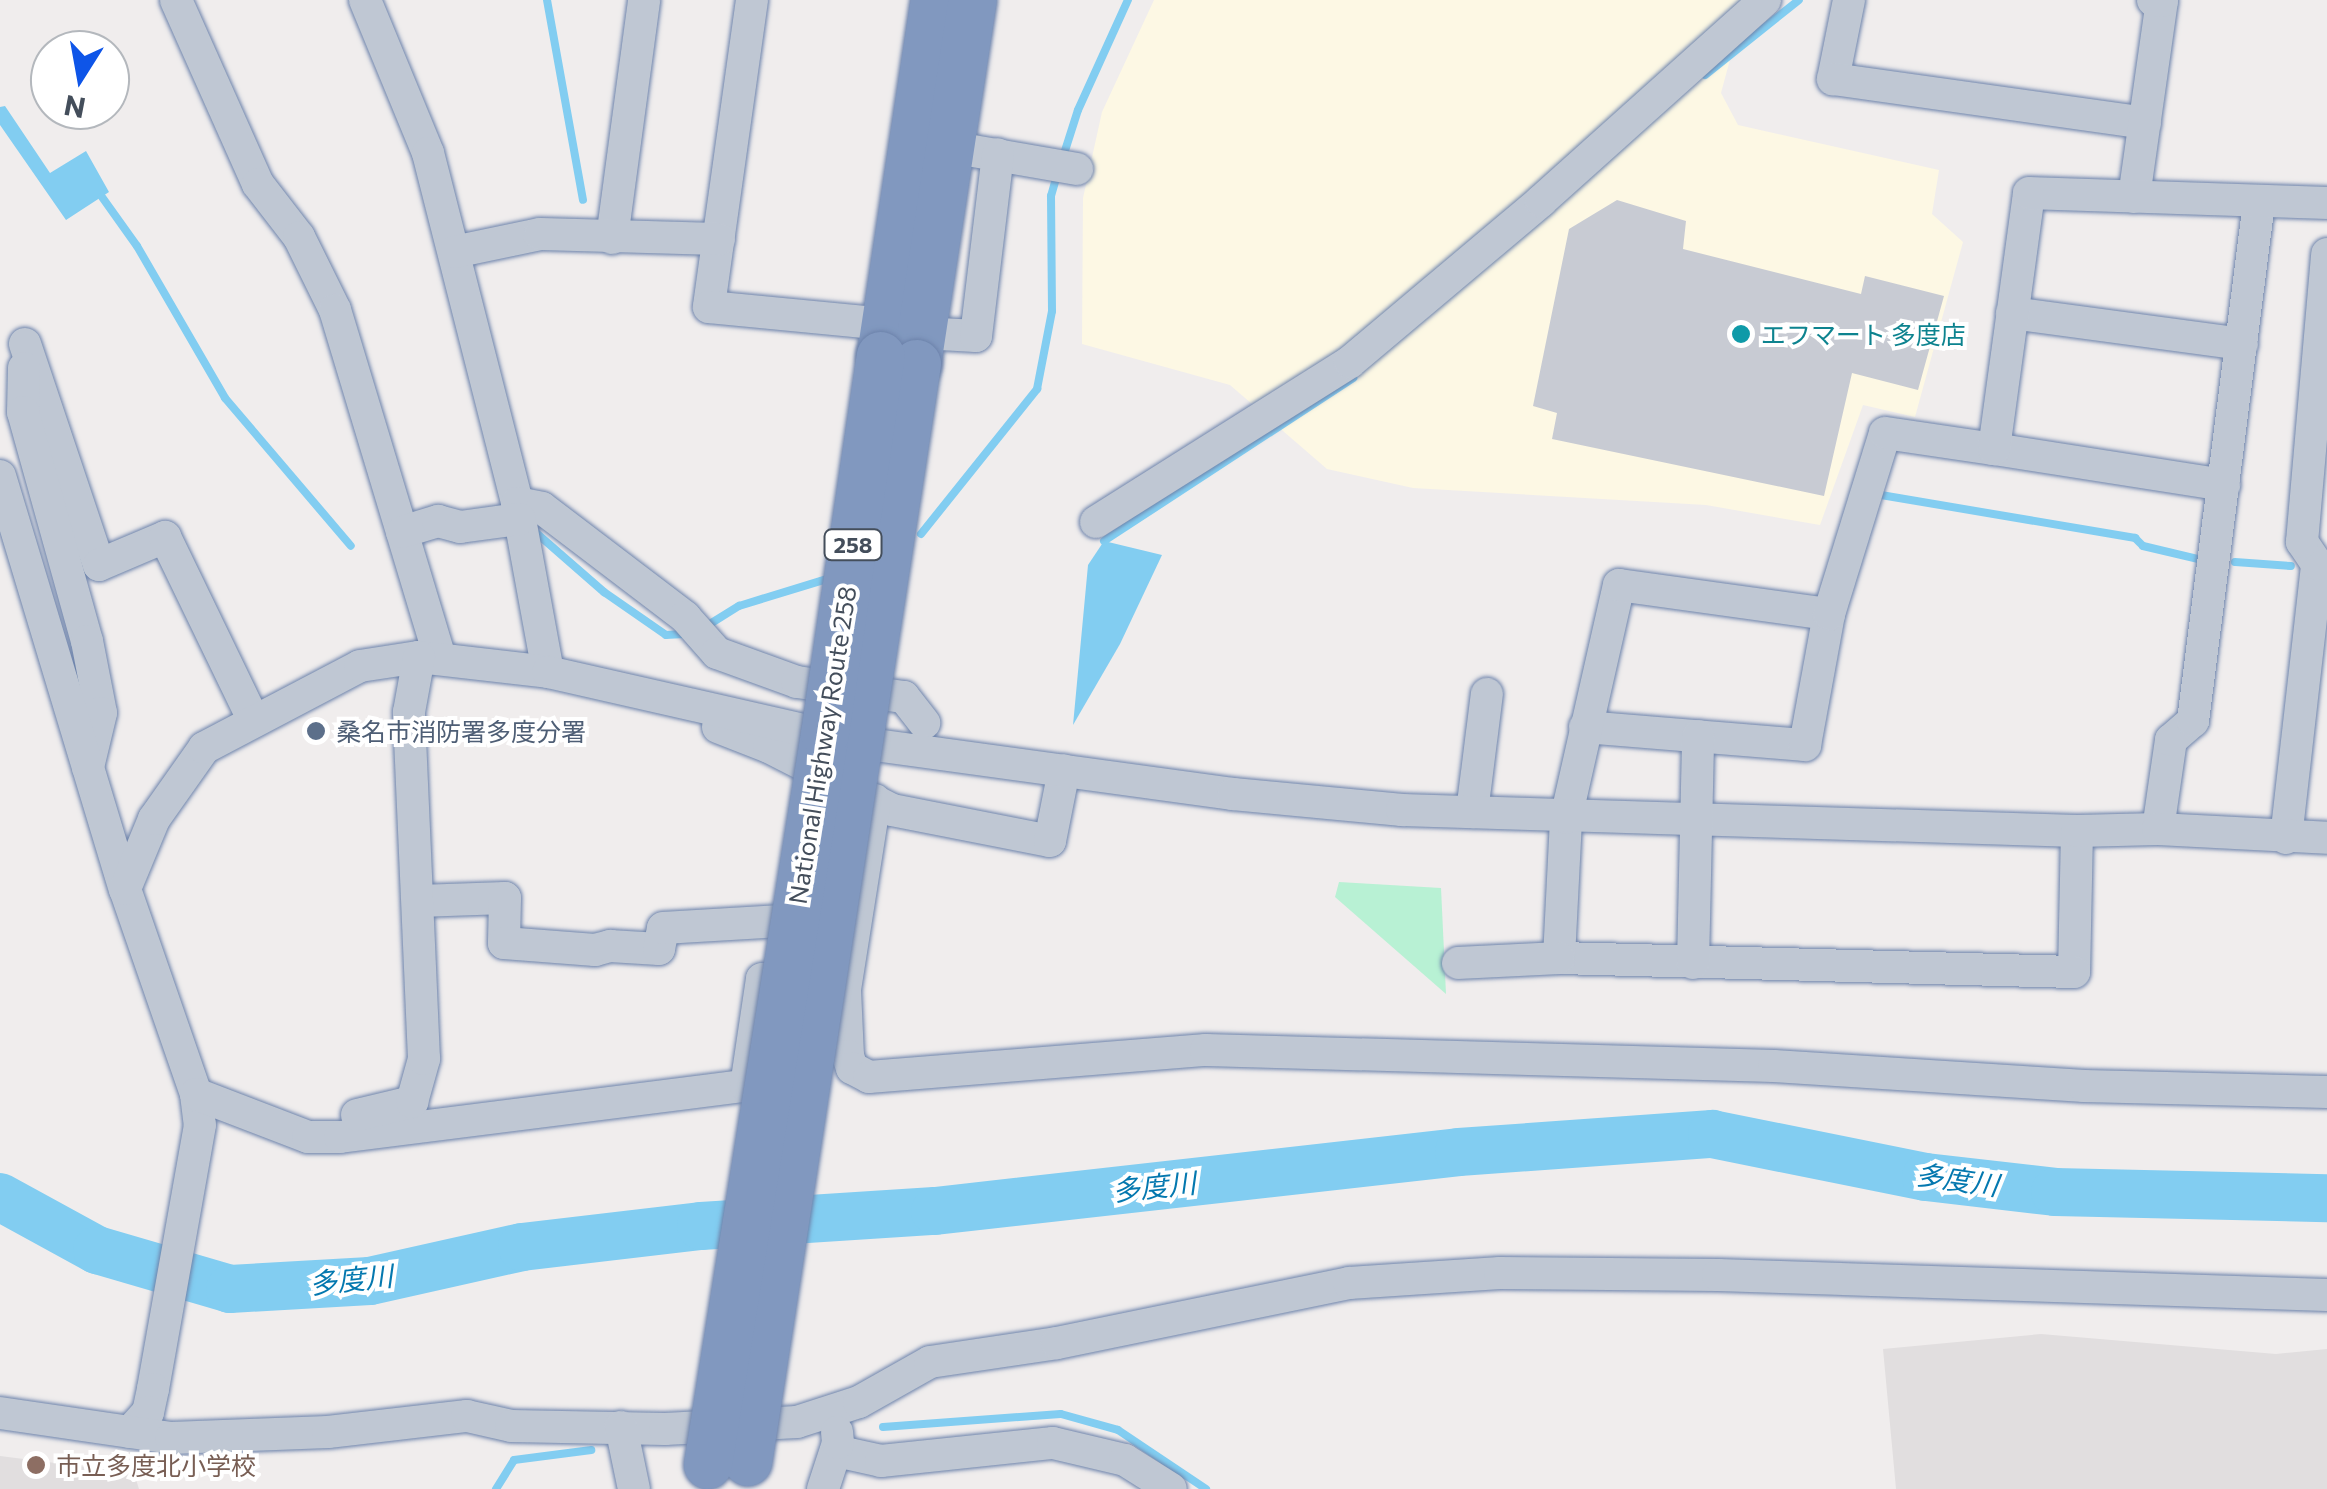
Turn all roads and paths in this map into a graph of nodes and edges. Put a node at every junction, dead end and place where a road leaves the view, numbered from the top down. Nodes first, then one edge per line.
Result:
1 (176, 0) edge
2 (364, 0) edge
3 (644, 0) edge
4 (752, 0) edge
5 (936, 0) edge
6 (972, 0) edge
7 (1765, 0) edge
8 (1848, 0) edge
9 (2152, 0) edge
10 (2144, 124) junction
11 (950, 147) junction
12 (998, 154) junction
13 (1061, 166) dead end
14 (2134, 197) junction
15 (2259, 202) junction
16 (2327, 203) edge
17 (612, 238) junction
18 (720, 239) junction
19 (454, 252) junction
20 (2327, 254) edge
21 (2012, 313) junction
22 (901, 344) junction
23 (2242, 344) junction
24 (1994, 449) junction
25 (0, 476) edge
26 (2224, 485) junction
27 (518, 511) junction
28 (1096, 522) dead end
29 (402, 532) junction
30 (2322, 562) edge
31 (1829, 614) junction
32 (430, 657) junction
33 (548, 672) junction
34 (1487, 694) dead end
35 (703, 708) junction
36 (253, 719) junction
37 (924, 723) dead end
38 (1585, 727) junction
39 (1698, 736) junction
40 (843, 739) junction
41 (88, 767) junction
42 (1064, 770) junction
43 (876, 800) junction
44 (1472, 812) junction
45 (1566, 818) junction
46 (1697, 821) junction
47 (2158, 829) junction
48 (2077, 831) junction
49 (2286, 838) junction
50 (2327, 838) edge
51 (125, 889) junction
52 (419, 901) junction
53 (857, 917) junction
54 (1559, 958) junction
55 (1458, 963) dead end
56 (1693, 963) junction
57 (845, 990) junction
58 (2327, 1092) edge
59 (198, 1110) junction
60 (308, 1137) junction
61 (2327, 1295) edge
62 (0, 1413) edge
63 (835, 1413) junction
64 (621, 1428) junction
65 (130, 1432) junction
66 (836, 1451) junction
67 (726, 1476) edge
68 (626, 1481) edge
69 (823, 1489) edge
70 (1171, 1489) edge

1 - 29 street
2 - 19 street
3 - 17 street
4 - 18 street
5 - 22 highway, National Highway Route 258 / 258
6 - 11 highway, National Highway Route 258 / 258
7 - 28 street
8 - 10 street
9 - 10 street
10 - 14 street
11 - 12 street
11 - 22 highway, National Highway Route 258 / 258
12 - 13 street
12 - 22 street
14 - 15 street
14 - 21 street
15 - 16 street
15 - 23 street
17 - 18 street
17 - 19 street
18 - 22 street
19 - 27 street
20 - 30 street
21 - 23 street
21 - 24 street
22 - 40 highway, National Highway Route 258 / 258, bridge
23 - 26 street
24 - 26 street
24 - 31 street
25 - 41 street
26 - 47 street
27 - 29 street
27 - 33 street
27 - 37 street
29 - 32 street
30 - 49 street
31 - 38 street
31 - 39 street
32 - 33 street
32 - 36 street
32 - 52 street
33 - 35 street
34 - 44 street
35 - 40 street
35 - 43 street
36 - 41 street
36 - 51 street
38 - 39 street
38 - 45 street
39 - 46 street
40 - 42 street
40 - 67 highway, National Highway Route 258 / 258, bridge
41 - 51 street
42 - 43 street
42 - 44 street
43 - 53 street
44 - 45 street
45 - 46 street
45 - 54 street
46 - 48 street
46 - 56 street
47 - 48 street
47 - 49 street
48 - 56 street
49 - 50 street
51 - 59 street
52 - 53 street
52 - 60 street
53 - 57 street
54 - 55 street
54 - 56 street
57 - 58 street
57 - 60 street
59 - 60 street
59 - 65 street
61 - 63 street
62 - 65 street
63 - 64 street
63 - 66 street
64 - 65 street
64 - 68 street
66 - 69 street
66 - 70 street

